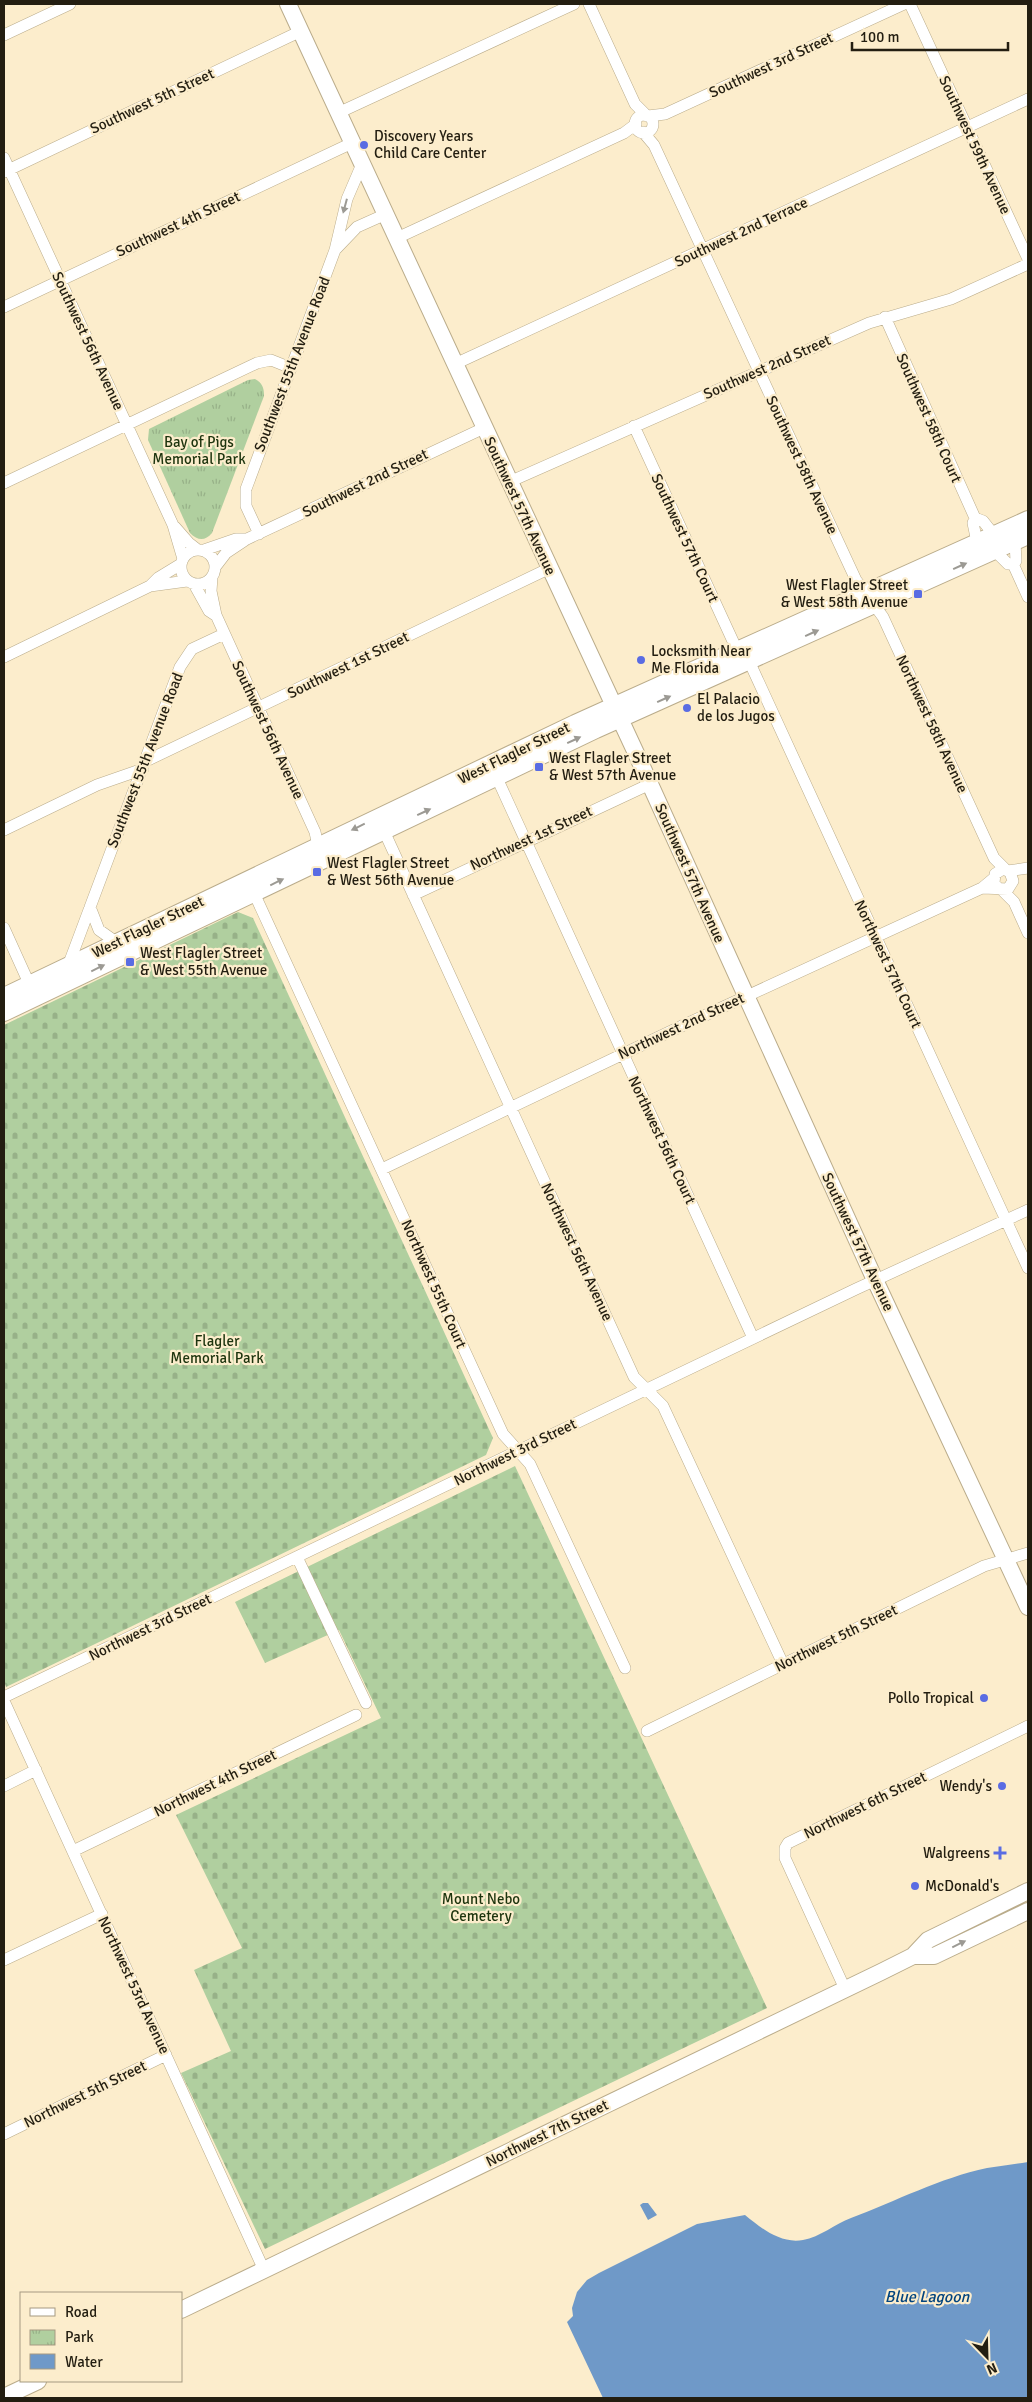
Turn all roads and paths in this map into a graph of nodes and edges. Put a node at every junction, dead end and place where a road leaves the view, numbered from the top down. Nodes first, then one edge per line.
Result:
1 (70, 4) edge
2 (288, 4) edge
3 (574, 4) edge
4 (589, 4) edge
5 (904, 4) edge
6 (910, 4) edge
7 (301, 31) junction
8 (4, 35) edge
9 (1028, 99) edge
10 (338, 113) junction
11 (644, 124) junction
12 (967, 127) junction
13 (352, 143) junction
14 (4, 158) edge
15 (362, 164) junction
16 (6, 170) edge
17 (386, 214) junction
18 (397, 238) junction
19 (335, 250) junction
20 (702, 250) junction
21 (1028, 259) edge
22 (1028, 264) edge
23 (60, 280) junction
24 (4, 307) edge
25 (885, 317) junction
26 (455, 364) junction
27 (291, 368) junction
28 (758, 371) junction
29 (127, 425) junction
30 (634, 426) junction
31 (484, 428) junction
32 (509, 482) junction
33 (4, 483) edge
34 (976, 518) junction
35 (1028, 519) edge
36 (173, 525) junction
37 (258, 534) junction
38 (247, 539) junction
39 (1021, 539) edge
40 (978, 542) junction
41 (994, 543) junction
42 (201, 550) junction
43 (182, 561) junction
44 (1013, 564) junction
45 (216, 566) junction
46 (550, 568) junction
47 (212, 577) junction
48 (191, 582) junction
49 (150, 586) junction
50 (1028, 597) edge
51 (870, 599) junction
52 (216, 615) junction
53 (224, 634) junction
54 (737, 650) junction
55 (4, 657) edge
56 (749, 661) junction
57 (258, 708) junction
58 (616, 713) junction
59 (145, 765) junction
60 (497, 778) junction
61 (650, 784) junction
62 (402, 806) junction
63 (4, 830) edge
64 (384, 831) junction
65 (526, 840) junction
66 (318, 846) junction
67 (994, 858) junction
68 (1027, 868) edge
69 (301, 871) junction
70 (1010, 876) junction
71 (997, 882) junction
72 (254, 894) junction
73 (413, 894) junction
74 (1014, 902) junction
75 (90, 907) junction
76 (4, 928) edge
77 (1028, 932) edge
78 (876, 937) junction
79 (116, 942) junction
80 (68, 966) junction
81 (54, 989) junction
82 (33, 991) junction
83 (4, 996) edge
84 (745, 996) junction
85 (4, 1013) edge
86 (622, 1054) junction
87 (511, 1108) junction
88 (382, 1169) junction
89 (1028, 1210) edge
90 (1006, 1220) junction
91 (1028, 1268) edge
92 (875, 1280) junction
93 (753, 1338) junction
94 (647, 1389) junction
95 (518, 1451) junction
96 (1028, 1553) edge
97 (297, 1557) junction
98 (1007, 1559) junction
99 (1028, 1607) edge
100 (783, 1664) junction
101 (625, 1668) dead end
102 (4, 1699) edge
103 (366, 1703) dead end
104 (356, 1715) dead end
105 (1028, 1726) edge
106 (648, 1731) dead end
107 (36, 1770) junction
108 (4, 1786) edge
109 (73, 1851) junction
110 (1028, 1891) edge
111 (1028, 1911) edge
112 (102, 1914) junction
113 (913, 1956) junction
114 (4, 1960) edge
115 (845, 1989) junction
116 (166, 2055) junction
117 (4, 2134) edge
118 (264, 2270) junction
119 (182, 2310) edge
120 (36, 2382) edge
121 (4, 2397) edge

1 - 8 street
2 - 7 main road, Southwest 57th Avenue
3 - 10 street
4 - 11 street, Southwest 58th Avenue
5 - 11 street, Southwest 3rd Street
6 - 12 street, Southwest 59th Avenue
7 - 10 main road, Southwest 57th Avenue
7 - 16 street, Southwest 5th Street
9 - 12 street, Southwest 2nd Terrace
10 - 13 main road, Southwest 57th Avenue
11 - 18 street, Southwest 3rd Street
11 - 20 street, Southwest 58th Avenue
12 - 20 street, Southwest 2nd Terrace
12 - 21 street, Southwest 59th Avenue
13 - 15 main road, Southwest 57th Avenue
13 - 23 street, Southwest 4th Street
14 - 16 street, Southwest 56th Avenue
15 - 17 main road, Southwest 57th Avenue
15 -> 19 street, Southwest 55th Avenue Road
16 - 23 street, Southwest 56th Avenue
17 - 18 main road, Southwest 57th Avenue
17 - 19 street, Southwest 55th Avenue Road
18 - 26 main road, Southwest 57th Avenue
19 - 27 street, Southwest 55th Avenue Road
20 - 26 street, Southwest 2nd Terrace
20 - 28 street, Southwest 58th Avenue
22 - 25 street, Southwest 2nd Street
23 - 24 street, Southwest 4th Street
23 - 29 street, Southwest 56th Avenue
25 - 28 street, Southwest 2nd Street
25 - 34 street, Southwest 58th Court
26 - 31 main road, Southwest 57th Avenue
27 - 29 street
27 - 37 street, Southwest 55th Avenue Road
28 - 30 street, Southwest 2nd Street
28 - 51 street, Southwest 58th Avenue
29 - 33 street
29 - 36 street, Southwest 56th Avenue
30 - 32 street, Southwest 2nd Street
30 - 54 street, Southwest 57th Court
31 - 32 main road, Southwest 57th Avenue
31 - 37 street, Southwest 2nd Street
32 - 46 main road, Southwest 57th Avenue
34 - 40 street, Southwest 58th Court
34 - 41 street, Southwest 58th Court
35 - 41 main road, West Flagler Street
36 - 42 street, Southwest 56th Avenue
36 - 43 street, Southwest 56th Avenue
37 - 38 street, Southwest 2nd Street
38 - 42 street, Southwest 2nd Street
38 - 45 street, Southwest 2nd Street
39 - 41 main road, West Flagler Street
39 - 44 street
40 - 41 main road, West Flagler Street
40 - 51 main road, West Flagler Street
41 - 44 street, Southwest 58th Court
51 -> 41 main road, West Flagler Street
42 - 43 street
42 - 45 street
43 - 48 street
43 - 49 street
44 - 50 street
45 - 47 street
46 - 57 street, Southwest 1st Street
46 - 58 main road, Southwest 57th Avenue
47 - 48 street
47 - 52 street, Southwest 56th Avenue
48 - 49 street
48 - 52 street, Southwest 56th Avenue
49 - 55 street
51 - 54 main road, West Flagler Street
56 -> 51 main road, West Flagler Street
51 - 67 street, Northwest 58th Avenue
52 - 53 street, Southwest 56th Avenue
53 - 57 street, Southwest 56th Avenue
53 - 59 street, Southwest 55th Avenue Road
54 - 58 main road, West Flagler Street
58 -> 56 main road, West Flagler Street
56 - 78 street, Northwest 57th Court
57 - 59 street, Southwest 1st Street
57 - 66 street, Southwest 56th Avenue
60 -> 58 main road, West Flagler Street
58 - 61 main road, Southwest 57th Avenue
58 - 62 main road, West Flagler Street
59 - 63 street, Southwest 1st Street
59 - 75 street, Southwest 55th Avenue Road
64 -> 60 main road, West Flagler Street
60 - 65 street, Northwest 56th Court
61 - 65 street, Northwest 1st Street
61 - 84 main road, Southwest 57th Avenue
62 - 64 main road
62 -> 66 main road, West Flagler Street
64 - 69 main road, West Flagler Street
64 - 73 street, Northwest 56th Avenue
65 - 73 street, Northwest 1st Street
65 - 86 street, Northwest 56th Court
66 - 69 main road
66 - 79 main road, West Flagler Street
67 - 70 street, Northwest 58th Avenue
67 - 71 street, Northwest 58th Avenue
68 - 70 street, Northwest 2nd Street
72 -> 69 main road, West Flagler Street
70 - 71 street, Northwest 2nd Street
70 - 71 street, Northwest 2nd Street
70 - 74 street
71 - 74 street
71 - 78 street, Northwest 2nd Street
81 -> 72 main road, West Flagler Street
72 - 88 street, Northwest 55th Court
73 - 87 street, Northwest 56th Avenue
74 - 77 street
75 - 79 street
75 - 80 street, Southwest 55th Avenue Road
76 - 82 street
78 - 84 street, Northwest 2nd Street
78 - 90 street, Northwest 57th Court
79 - 80 main road, West Flagler Street
80 - 81 main road
80 - 82 main road, West Flagler Street
81 - 82 main road, West Flagler Street
82 - 83 main road, West Flagler Street
82 - 85 main road, West Flagler Street
84 - 86 street, Northwest 2nd Street
84 - 92 main road, Southwest 57th Avenue
86 - 87 street, Northwest 2nd Street
86 - 93 street, Northwest 56th Court
87 - 88 street, Northwest 2nd Street
87 - 94 street, Northwest 56th Avenue
88 - 95 street, Northwest 55th Court
89 - 90 street, Northwest 3rd Street
90 - 91 street, Northwest 57th Court
90 - 92 street, Northwest 3rd Street
92 - 93 street, Northwest 3rd Street
92 - 98 main road, Southwest 57th Avenue
93 - 94 street, Northwest 3rd Street
94 - 95 street, Northwest 3rd Street
94 - 100 street, Northwest 56th Avenue
95 - 97 street, Northwest 3rd Street
95 - 101 street, Northwest 55th Court
96 - 98 street, Northwest 5th Street
97 - 102 street, Northwest 3rd Street
97 - 103 street
98 - 99 main road, Southwest 57th Avenue
98 - 100 street, Northwest 5th Street
100 - 106 street, Northwest 5th Street
102 - 107 street, Northwest 53rd Avenue
104 - 109 street, Northwest 4th Street
105 - 115 street, Northwest 6th Street
107 - 108 street
107 - 109 street, Northwest 53rd Avenue
109 - 112 street, Northwest 53rd Avenue
110 - 113 main road, Northwest 7th Street
113 -> 111 main road, Northwest 7th Street
112 - 114 street
112 - 116 street, Northwest 53rd Avenue
113 - 115 main road, Northwest 7th Street
115 - 118 main road, Northwest 7th Street
116 - 117 street, Northwest 5th Street
116 - 118 street, Northwest 53rd Avenue
118 - 119 main road, Northwest 7th Street
120 - 121 main road

